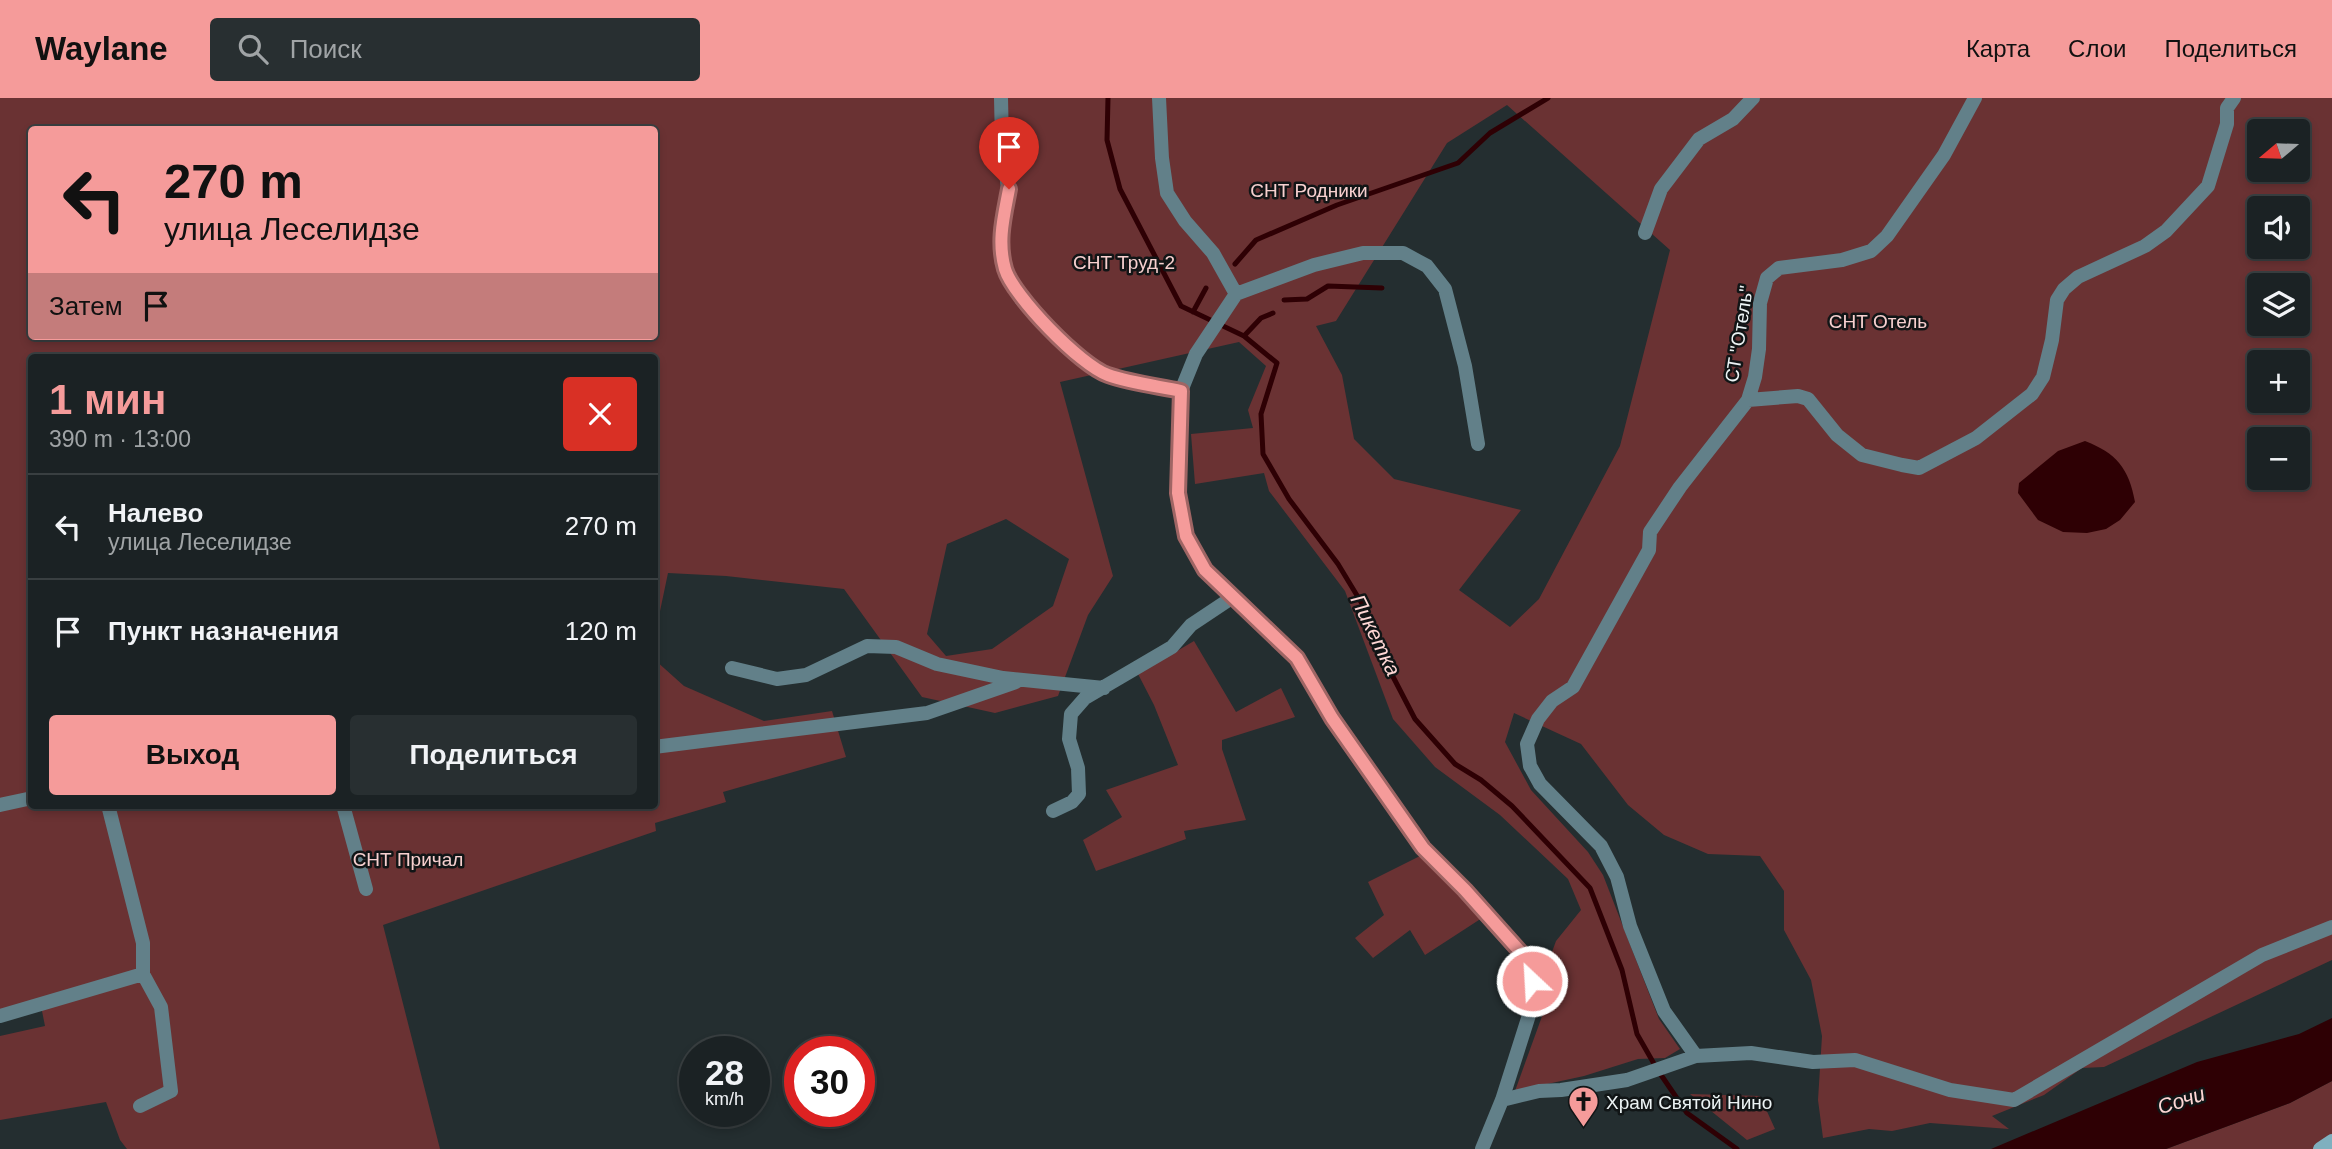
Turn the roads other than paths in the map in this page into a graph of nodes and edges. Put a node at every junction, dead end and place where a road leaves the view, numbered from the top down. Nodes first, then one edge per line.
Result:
1 (1001, 98) edge
2 (1159, 98) edge
3 (1753, 98) edge
4 (1975, 98) edge
5 (2228, 101) edge
6 (1645, 233) dead end
7 (1236, 294) junction
8 (1181, 391) junction
9 (1748, 400) junction
10 (1478, 444) dead end
11 (1233, 597) junction
12 (732, 668) dead end
13 (1020, 680) junction
14 (1104, 688) junction
15 (658, 747) edge
16 (28, 799) edge
17 (0, 805) edge
18 (109, 809) edge
19 (344, 809) edge
20 (1054, 811) dead end
21 (366, 889) dead end
22 (2332, 927) edge
23 (143, 974) junction
24 (0, 1016) edge
25 (1696, 1056) junction
26 (1502, 1100) junction
27 (140, 1106) dead end
28 (2332, 1141) edge
29 (1482, 1149) edge
30 (2320, 1149) edge

1 - 8 street
2 - 7 street
3 - 6 street
4 - 9 street, СТ "Отель"
5 - 9 street
7 - 8 street
7 - 10 street
8 - 11 street
9 - 25 street, СТ "Отель"
11 - 14 street
11 - 26 street
12 - 13 street
13 - 14 street
13 - 15 street
14 - 20 street
16 - 17 street
18 - 23 street
19 - 21 street
22 - 25 street
23 - 24 street
23 - 27 street
25 - 26 street
26 - 29 street
28 - 30 street

